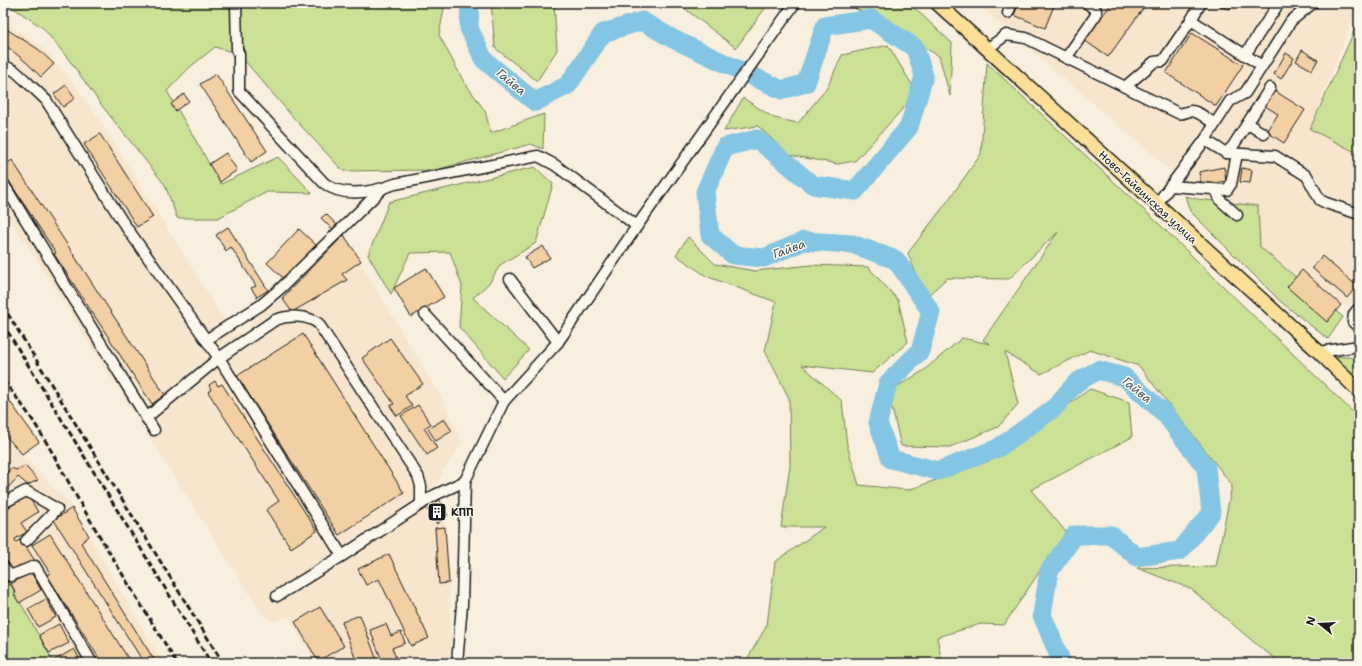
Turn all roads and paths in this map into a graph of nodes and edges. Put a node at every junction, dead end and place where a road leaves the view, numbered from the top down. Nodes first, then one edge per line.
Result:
1 (236, 3) edge
2 (796, 3) edge
3 (1087, 3) edge
4 (1201, 3) edge
5 (1279, 3) edge
6 (1313, 3) edge
7 (940, 4) edge
8 (1191, 20) junction
9 (987, 49) junction
10 (1245, 55) junction
11 (1066, 58) junction
12 (3, 65) edge
13 (1262, 66) junction
14 (1124, 87) junction
15 (1270, 88) dead end
16 (1215, 124) junction
17 (1248, 124) junction
18 (1264, 134) dead end
19 (1205, 140) junction
20 (1226, 154) junction
21 (1236, 154) junction
22 (3, 183) edge
23 (1170, 186) junction
24 (383, 188) junction
25 (1216, 190) junction
26 (1156, 205) junction
27 (1359, 214) edge
28 (1237, 215) dead end
29 (637, 226) junction
30 (510, 279) dead end
31 (1359, 308) edge
32 (425, 314) dead end
33 (1359, 328) edge
34 (206, 340) junction
35 (558, 342) junction
36 (1359, 346) edge
37 (1318, 352) junction
38 (219, 358) junction
39 (1359, 391) edge
40 (504, 401) junction
41 (146, 418) junction
42 (154, 430) dead end
43 (465, 481) junction
44 (3, 503) edge
45 (422, 504) junction
46 (26, 541) dead end
47 (342, 556) junction
48 (3, 566) edge
49 (277, 596) dead end
50 (92, 663) edge
51 (457, 663) edge

1 - 24 street
2 - 29 street
3 - 11 street
4 - 8 street
5 - 10 street
6 - 13 street
7 - 9 main road, Ново-Гайвинская улица
8 - 10 street
8 - 14 street
9 - 11 street
9 - 26 main road, Ново-Гайвинская улица
10 - 13 street
11 - 14 street
12 - 34 street
13 - 16 street
14 - 16 street
15 - 17 street
16 - 19 street
17 - 18 street
17 - 20 street
19 - 20 street
19 - 23 street
20 - 21 street
21 - 25 street
21 - 27 street
22 - 41 street
23 - 25 street
23 - 26 street
24 - 29 street
24 - 34 street
25 - 28 street
26 - 37 main road, Ново-Гайвинская улица
29 - 35 street
30 - 35 street
31 - 33 street
32 - 40 street
34 - 38 street
35 - 40 street
36 - 37 street
37 - 39 main road, Ново-Гайвинская улица
38 - 41 street
38 - 45 street
38 - 47 street
40 - 43 street
41 - 42 street
43 - 45 street
43 - 51 street
44 - 46 street
45 - 47 street
47 - 49 street
48 - 50 street

